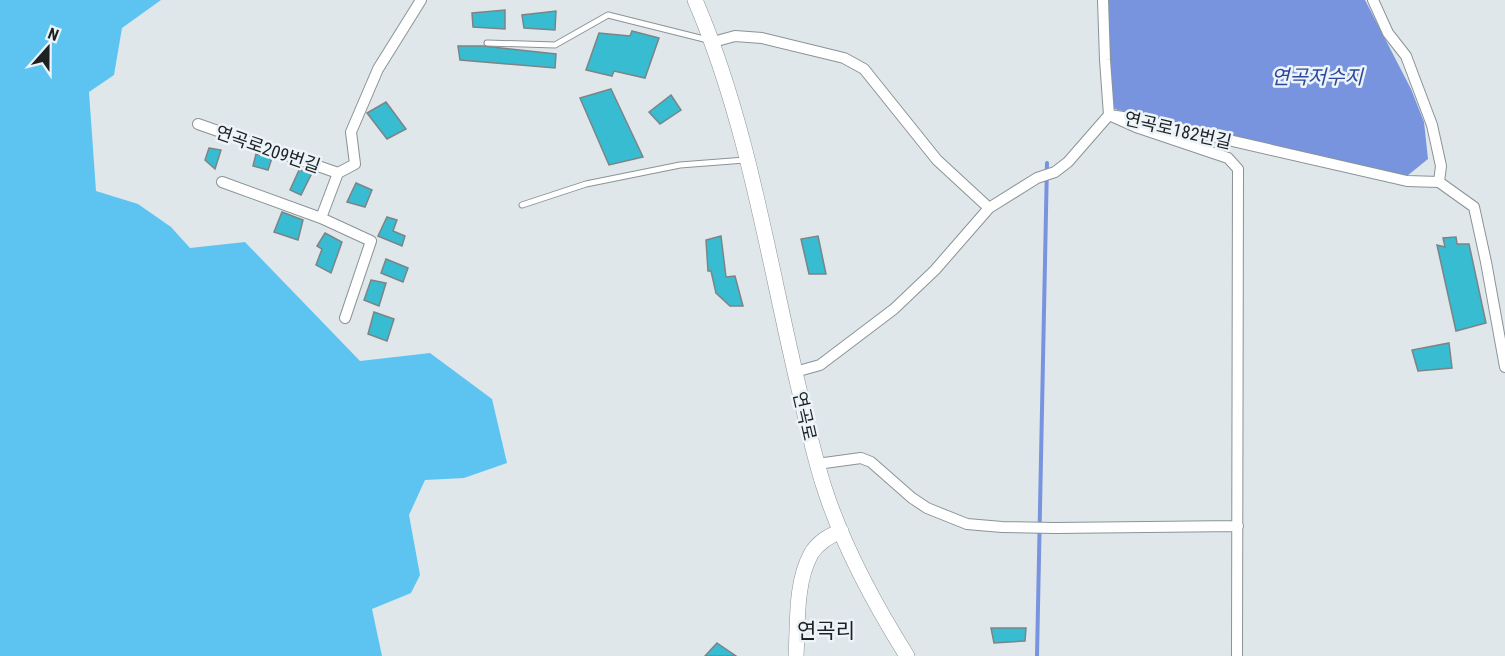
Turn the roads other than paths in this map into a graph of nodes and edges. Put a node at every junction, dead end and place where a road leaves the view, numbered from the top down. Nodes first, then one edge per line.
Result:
1 (421, 0) edge
2 (695, 0) edge
3 (1103, 0) edge
4 (1373, 0) edge
5 (713, 42) junction
6 (487, 43) dead end
7 (1109, 115) junction
8 (198, 124) dead end
9 (747, 160) junction
10 (338, 173) junction
11 (222, 182) dead end
12 (1439, 182) junction
13 (522, 205) dead end
14 (989, 208) junction
15 (321, 218) junction
16 (345, 318) dead end
17 (1505, 367) edge
18 (795, 372) junction
19 (818, 464) junction
20 (1238, 526) junction
21 (841, 531) junction
22 (796, 656) edge
23 (908, 656) edge
24 (1237, 656) edge

1 - 10 street, 연곡로209번길
2 - 5 street, 연곡로
3 - 7 street
4 - 12 street
5 - 6 lane
5 - 9 street, 연곡로
5 - 14 street
7 - 12 street, 연곡로182번길
7 - 14 street, 연곡로182번길
7 - 20 street
8 - 10 street, 연곡로209번길
9 - 13 lane
9 - 18 street, 연곡로
10 - 15 street, 연곡로209번길
11 - 15 street
12 - 17 street
14 - 18 street, 연곡로182번길
15 - 16 street
18 - 19 street, 연곡로
19 - 20 street
19 - 21 street, 연곡로
20 - 24 street
21 - 22 street
21 - 23 street, 연곡로

